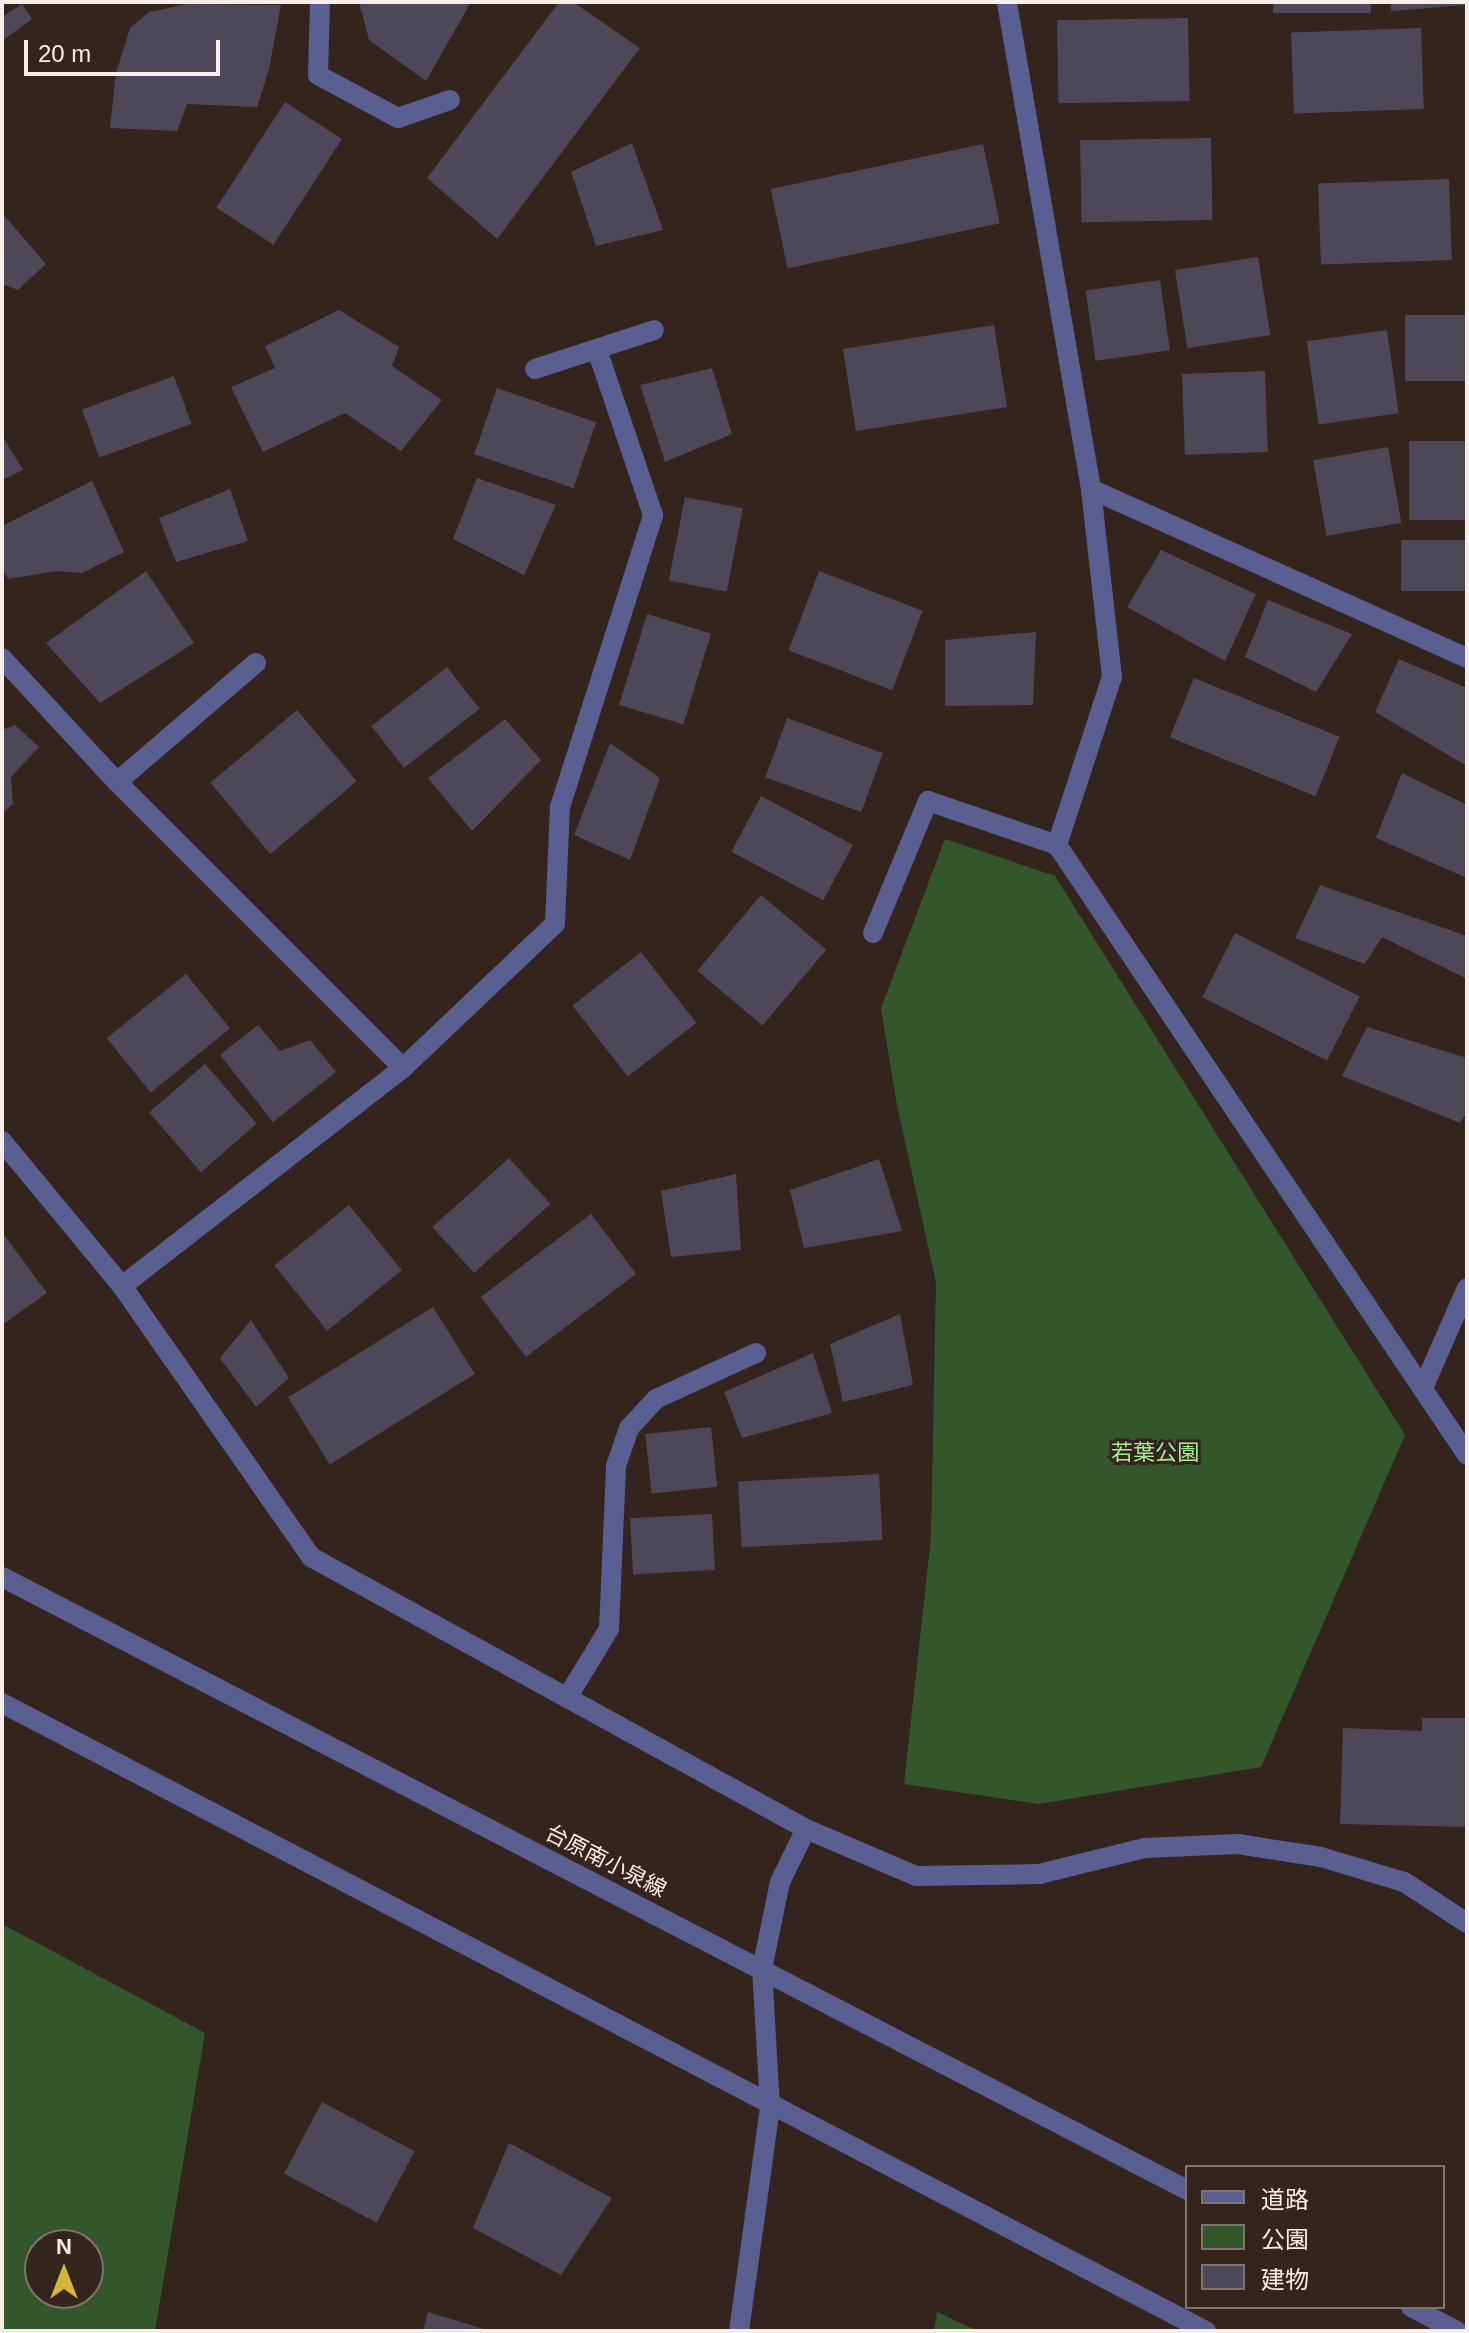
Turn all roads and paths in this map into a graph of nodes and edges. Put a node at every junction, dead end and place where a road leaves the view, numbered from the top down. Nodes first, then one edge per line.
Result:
1 (320, 2) edge
2 (1007, 2) edge
3 (450, 100) dead end
4 (654, 330) dead end
5 (597, 350) junction
6 (535, 369) dead end
7 (1091, 489) junction
8 (2, 658) edge
9 (1467, 658) edge
10 (256, 663) dead end
11 (117, 782) junction
12 (1057, 845) junction
13 (873, 933) dead end
14 (403, 1068) junction
15 (2, 1141) edge
16 (122, 1286) junction
17 (1467, 1288) edge
18 (756, 1353) dead end
19 (1423, 1388) junction
20 (1467, 1455) edge
21 (2, 1577) edge
22 (567, 1698) junction
23 (2, 1703) edge
24 (806, 1829) junction
25 (1467, 1923) edge
26 (762, 1969) junction
27 (770, 2107) junction
28 (1185, 2189) edge
29 (1415, 2309) edge
30 (739, 2331) edge
31 (1206, 2331) edge
32 (1457, 2331) edge

1 - 3 street
2 - 7 street
4 - 5 street
5 - 6 street
5 - 14 street
7 - 9 street
7 - 12 street
8 - 11 street
10 - 11 street
11 - 14 street
12 - 13 street
12 - 19 street
14 - 16 street
15 - 16 street
16 - 22 street
17 - 19 street
18 - 22 street
19 - 20 street
21 - 26 street, 台原南小泉線
22 - 24 street
23 - 27 street
24 - 25 street
24 - 26 street
26 - 27 street
26 - 28 street, 台原南小泉線
27 - 30 street
27 - 31 street
29 - 32 street

